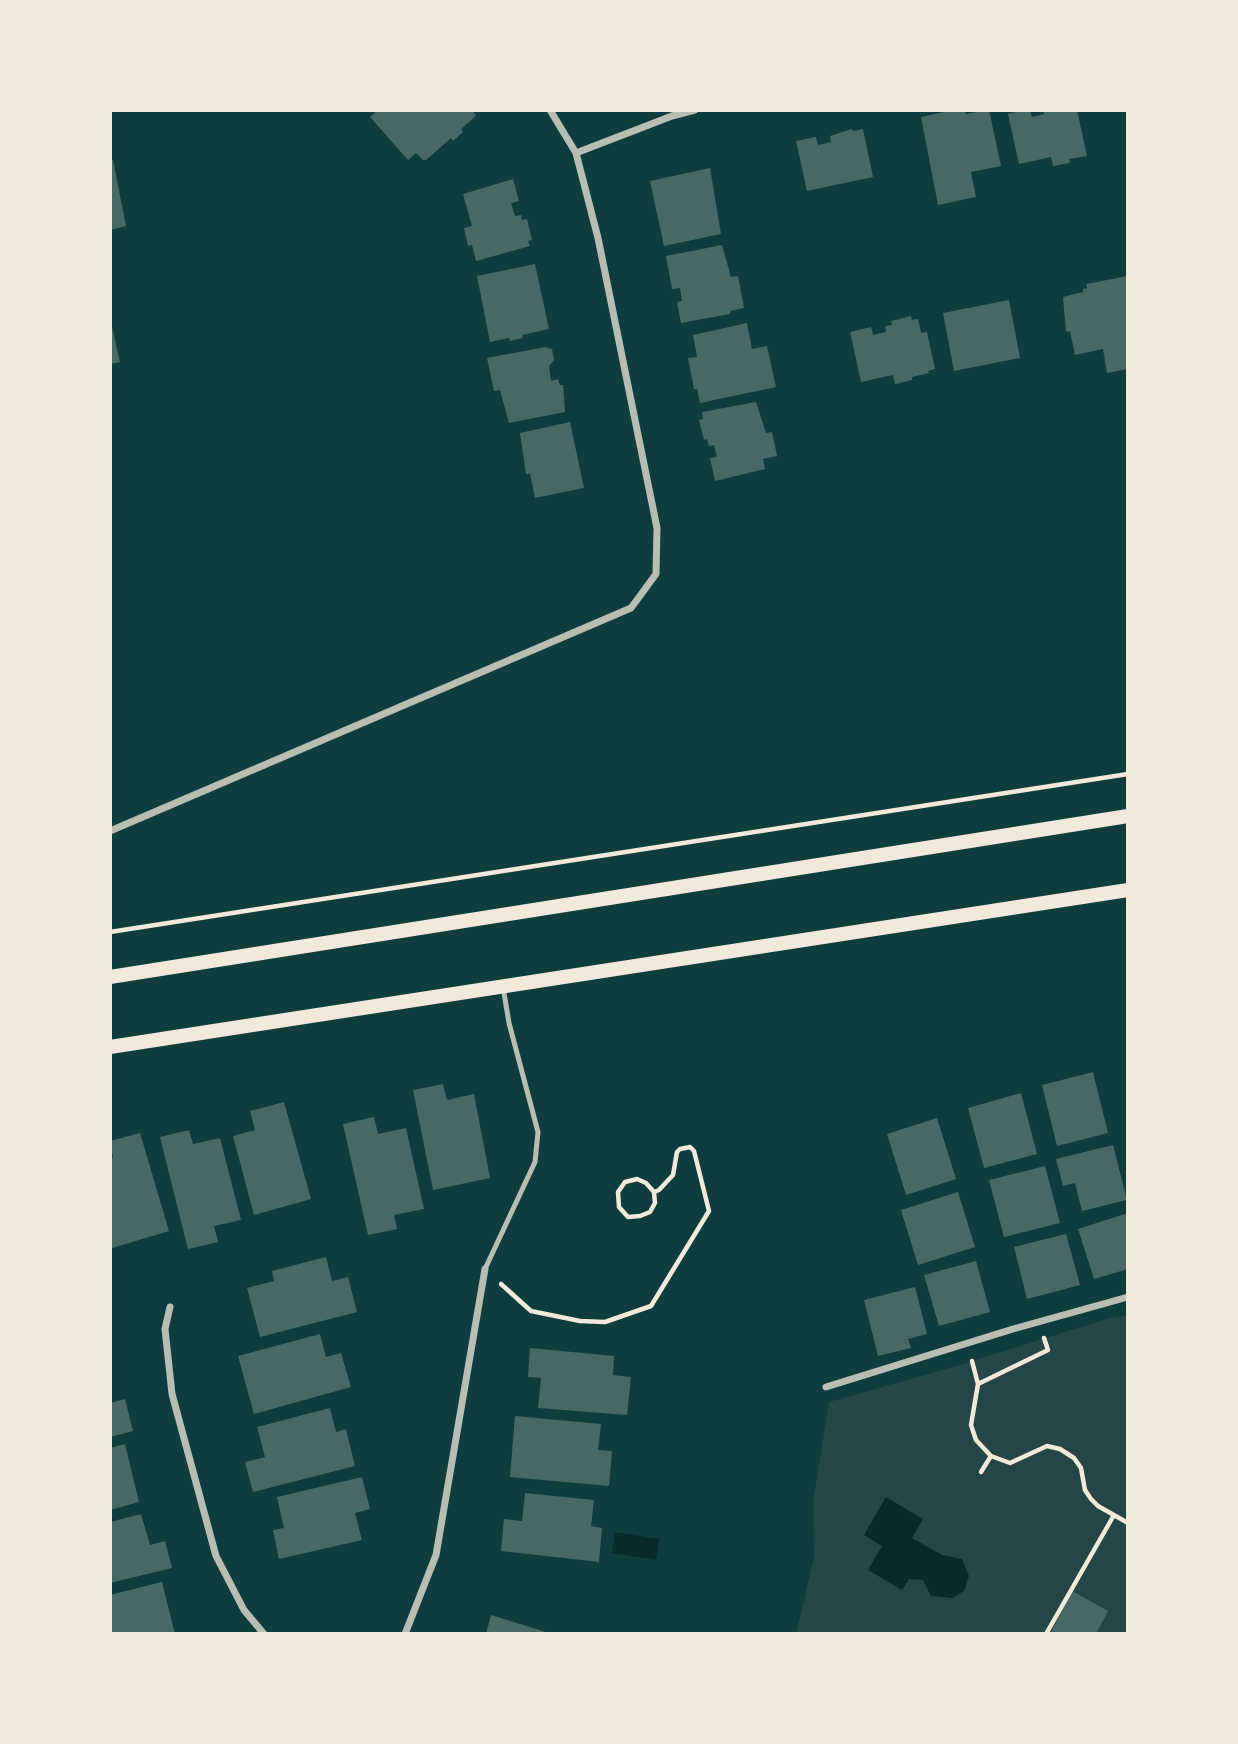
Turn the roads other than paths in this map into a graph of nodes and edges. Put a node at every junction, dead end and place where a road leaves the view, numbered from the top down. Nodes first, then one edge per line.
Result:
1 (550, 110) edge
2 (695, 110) edge
3 (576, 153) junction
4 (1128, 816) edge
5 (110, 831) edge
6 (1128, 890) edge
7 (110, 977) edge
8 (503, 987) junction
9 (110, 1047) edge
10 (485, 1269) joint
11 (1128, 1297) edge
12 (170, 1307) dead end
13 (826, 1387) dead end
14 (264, 1634) edge
15 (405, 1634) edge

1 - 3 street
2 - 3 street
3 - 5 street
4 - 7 main road
6 - 8 main road
8 - 9 main road
8 - 10 lane
10 - 15 street
11 - 13 street
12 - 14 street

